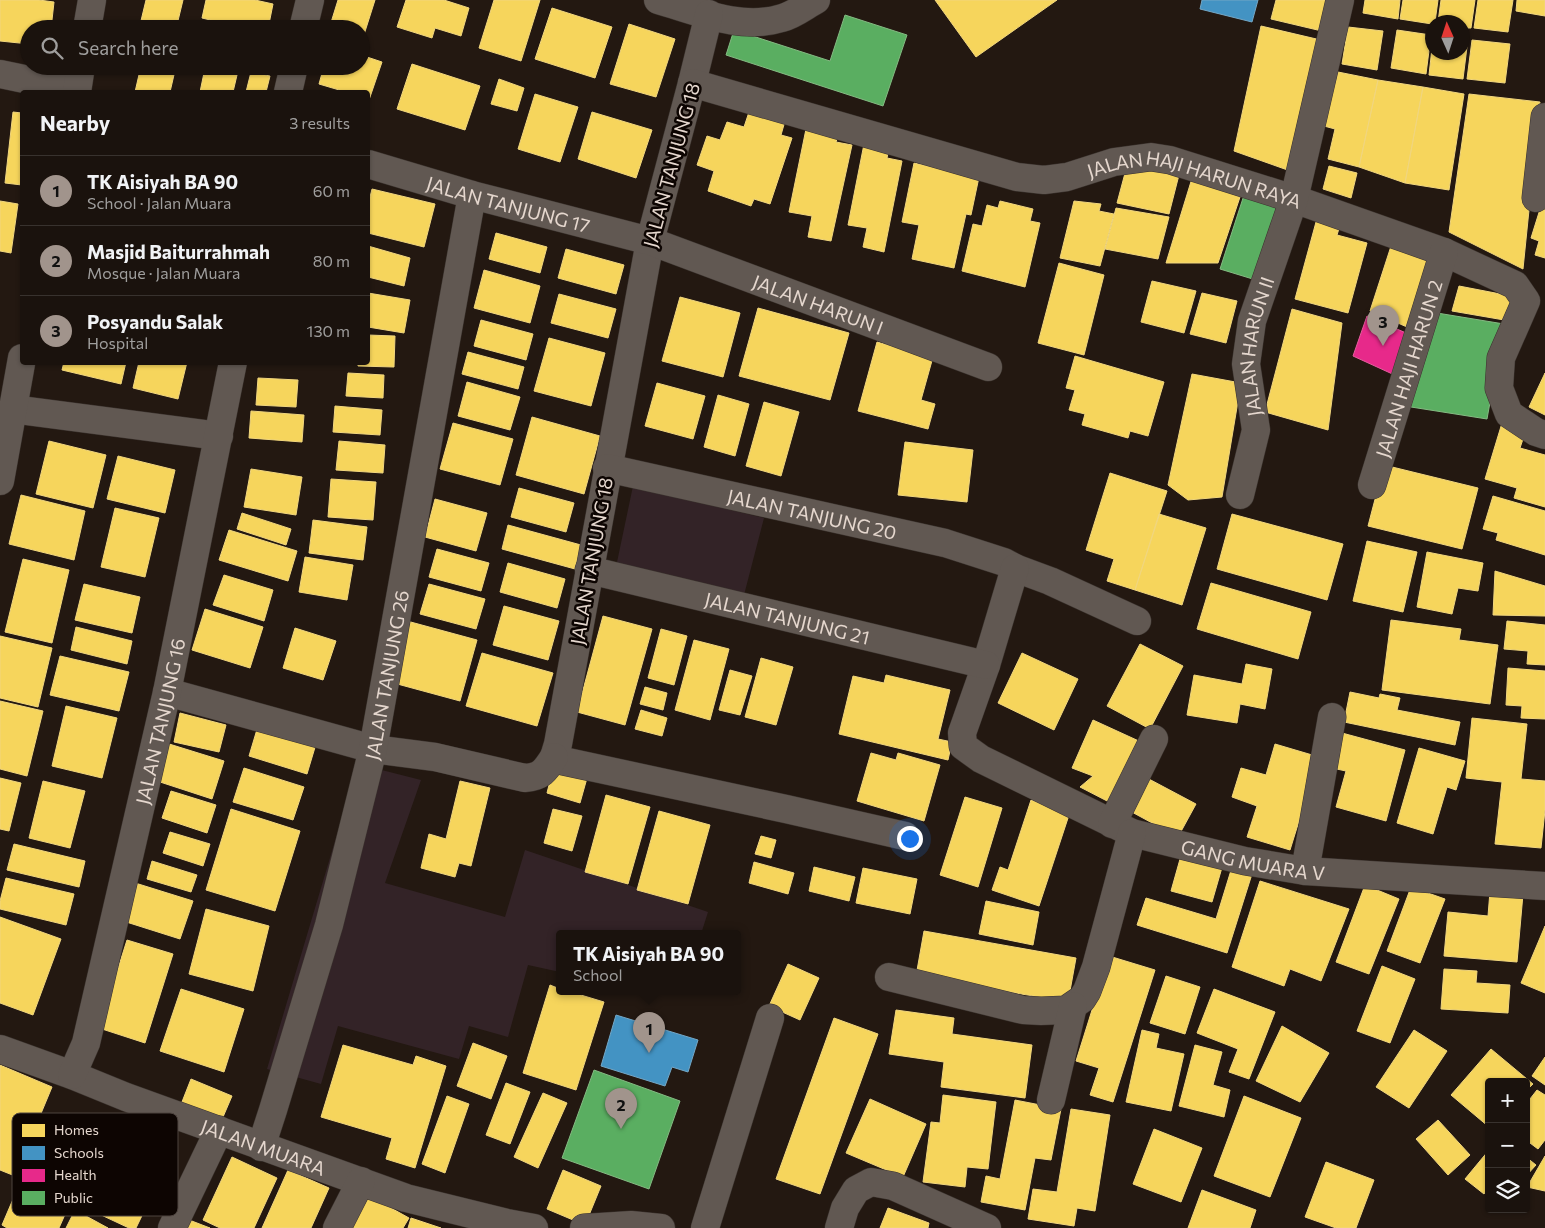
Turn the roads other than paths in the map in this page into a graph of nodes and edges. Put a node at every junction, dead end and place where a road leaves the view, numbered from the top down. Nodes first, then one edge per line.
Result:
1 (92, 0) edge
2 (310, 0) edge
3 (658, 0) edge
4 (816, 0) edge
5 (1340, 0) edge
6 (708, 14) junction
7 (89, 20) edge
8 (305, 20) edge
9 (0, 74) edge
10 (292, 75) edge
11 (78, 83) edge
12 (692, 83) junction
13 (288, 90) edge
14 (1545, 117) edge
15 (370, 165) edge
16 (472, 195) junction
17 (1536, 198) dead end
18 (1294, 199) junction
19 (650, 241) junction
20 (1444, 252) junction
21 (1536, 302) edge
22 (21, 365) edge
23 (232, 365) edge
24 (988, 368) dead end
25 (12, 408) junction
26 (1545, 435) edge
27 (219, 436) junction
28 (608, 468) junction
29 (0, 481) edge
30 (1372, 485) dead end
31 (1240, 495) dead end
32 (1015, 568) junction
33 (589, 570) junction
34 (1137, 621) dead end
35 (986, 665) junction
36 (167, 692) junction
37 (1332, 717) dead end
38 (1154, 739) dead end
39 (382, 750) junction
40 (554, 758) junction
41 (1122, 829) junction
42 (905, 836) dead end
43 (1304, 871) junction
44 (1545, 886) edge
45 (889, 977) dead end
46 (1073, 1006) junction
47 (770, 1018) dead end
48 (0, 1049) edge
49 (72, 1075) junction
50 (1051, 1100) dead end
51 (172, 1113) edge
52 (178, 1115) edge
53 (220, 1130) junction
54 (261, 1146) junction
55 (361, 1181) junction
56 (178, 1216) edge
57 (178, 1216) edge
58 (172, 1228) edge
59 (337, 1228) edge
60 (534, 1228) edge
61 (584, 1228) edge
62 (661, 1228) edge
63 (705, 1228) edge
64 (840, 1228) edge
65 (987, 1228) edge

1 - 7 street
2 - 8 street
3 - 6 street
4 - 6 street
5 - 18 street, JALAN HARUN II
6 - 12 street, JALAN TANJUNG 18
9 - 11 street
10 - 13 street
12 - 18 street, JALAN HAJI HARUN RAYA
12 - 19 street, JALAN TANJUNG 18
14 - 17 street
15 - 16 street, JALAN TANJUNG 17
16 - 19 street, JALAN TANJUNG 17
16 - 39 street, JALAN TANJUNG 26
18 - 20 street, JALAN HAJI HARUN RAYA
18 - 31 street, JALAN HARUN II
19 - 24 street, JALAN HARUN I
19 - 28 street, JALAN TANJUNG 18
20 - 21 street, JALAN HAJI HARUN RAYA
20 - 30 street, JALAN HAJI HARUN 2
21 - 26 street, JALAN HAJI HARUN RAYA
22 - 25 street
23 - 27 street, JALAN TANJUNG 16
25 - 27 street
25 - 29 street
27 - 36 street, JALAN TANJUNG 16
28 - 32 street, JALAN TANJUNG 20
28 - 33 street, JALAN TANJUNG 18
32 - 34 street, JALAN TANJUNG 20
32 - 35 street
33 - 35 street, JALAN TANJUNG 21
33 - 40 street, JALAN TANJUNG 18
35 - 41 street, GANG MUARA V
36 - 39 street
36 - 49 street, JALAN TANJUNG 16
37 - 43 street
38 - 41 street
39 - 40 street
39 - 54 street, JALAN TANJUNG 26
40 - 42 street
41 - 43 street, GANG MUARA V
41 - 46 street
43 - 44 street, GANG MUARA V
45 - 46 street
46 - 50 street
47 - 63 street
48 - 49 street, JALAN MUARA
49 - 51 street, JALAN MUARA
52 - 53 street, JALAN MUARA
53 - 54 street, JALAN MUARA
53 - 56 street
54 - 55 street, JALAN MUARA
55 - 59 street
55 - 60 street, JALAN MUARA
57 - 58 street
61 - 62 street
64 - 65 street

